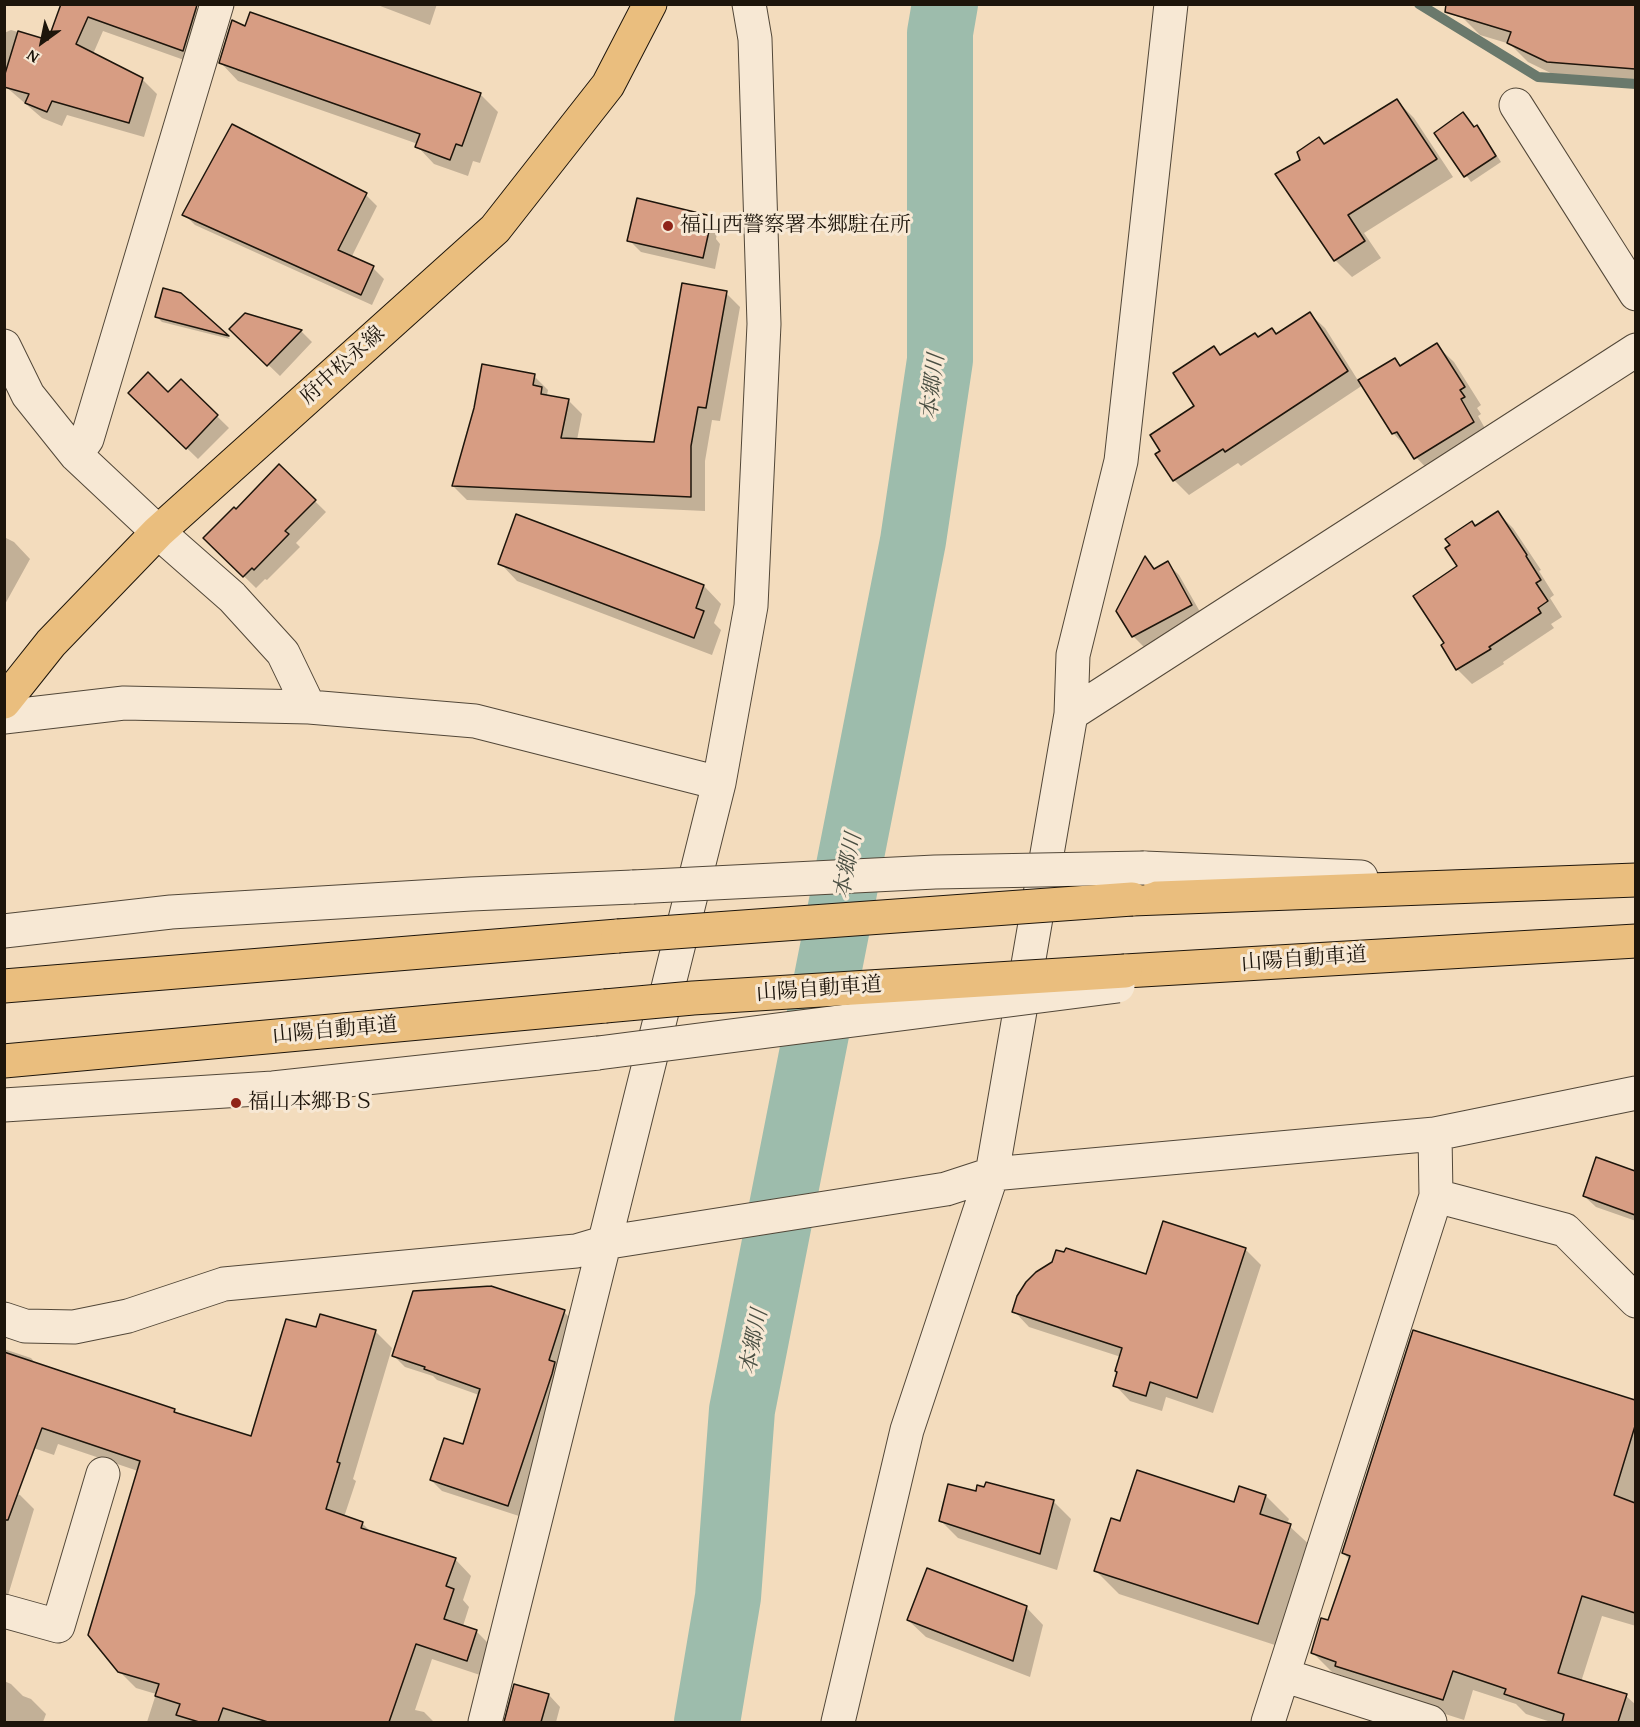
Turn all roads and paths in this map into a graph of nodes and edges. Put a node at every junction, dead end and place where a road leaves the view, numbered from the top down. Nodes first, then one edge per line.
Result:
1 (217, 4) edge
2 (650, 4) edge
3 (749, 4) edge
4 (1172, 4) edge
5 (1516, 105) dead end
6 (1635, 294) edge
7 (4, 346) edge
8 (1635, 350) edge
9 (76, 455) junction
10 (158, 532) junction
11 (1073, 655) junction
12 (1122, 681) junction
13 (4, 702) edge
14 (309, 707) junction
15 (1071, 714) junction
16 (4, 717) edge
17 (719, 783) junction
18 (1635, 880) edge
19 (1539, 885) junction
20 (4, 931) edge
21 (1635, 941) edge
22 (1121, 979) junction
23 (4, 986) edge
24 (4, 1061) edge
25 (1635, 1093) edge
26 (4, 1105) edge
27 (1435, 1134) junction
28 (992, 1174) junction
29 (1436, 1196) junction
30 (603, 1243) junction
31 (1635, 1301) edge
32 (4, 1319) edge
33 (103, 1474) dead end
34 (4, 1611) edge
35 (1283, 1675) junction
36 (485, 1722) edge
37 (838, 1722) edge
38 (1268, 1722) edge
39 (1430, 1722) edge

1 - 9 street
2 - 10 main road, 府中松永線
3 - 17 street
4 - 11 street
5 - 6 street
7 - 9 street
8 - 12 street
9 - 10 street
10 - 13 main road, 府中松永線
10 - 14 street
11 - 12 street
11 - 15 street
12 - 15 street
14 - 16 street
14 - 17 street
15 - 28 street
17 - 30 street
18 - 19 main road
19 - 20 street, bridge
19 - 23 main road, bridge
21 - 22 main road, 山陽自動車道
22 - 24 main road, 山陽自動車道, bridge
22 - 26 street, bridge
25 - 27 street
27 - 28 street
27 - 29 street
28 - 30 street
28 - 37 street
29 - 31 street
29 - 35 street
30 - 32 street
30 - 36 street
33 - 34 street
35 - 38 street
35 - 39 street

